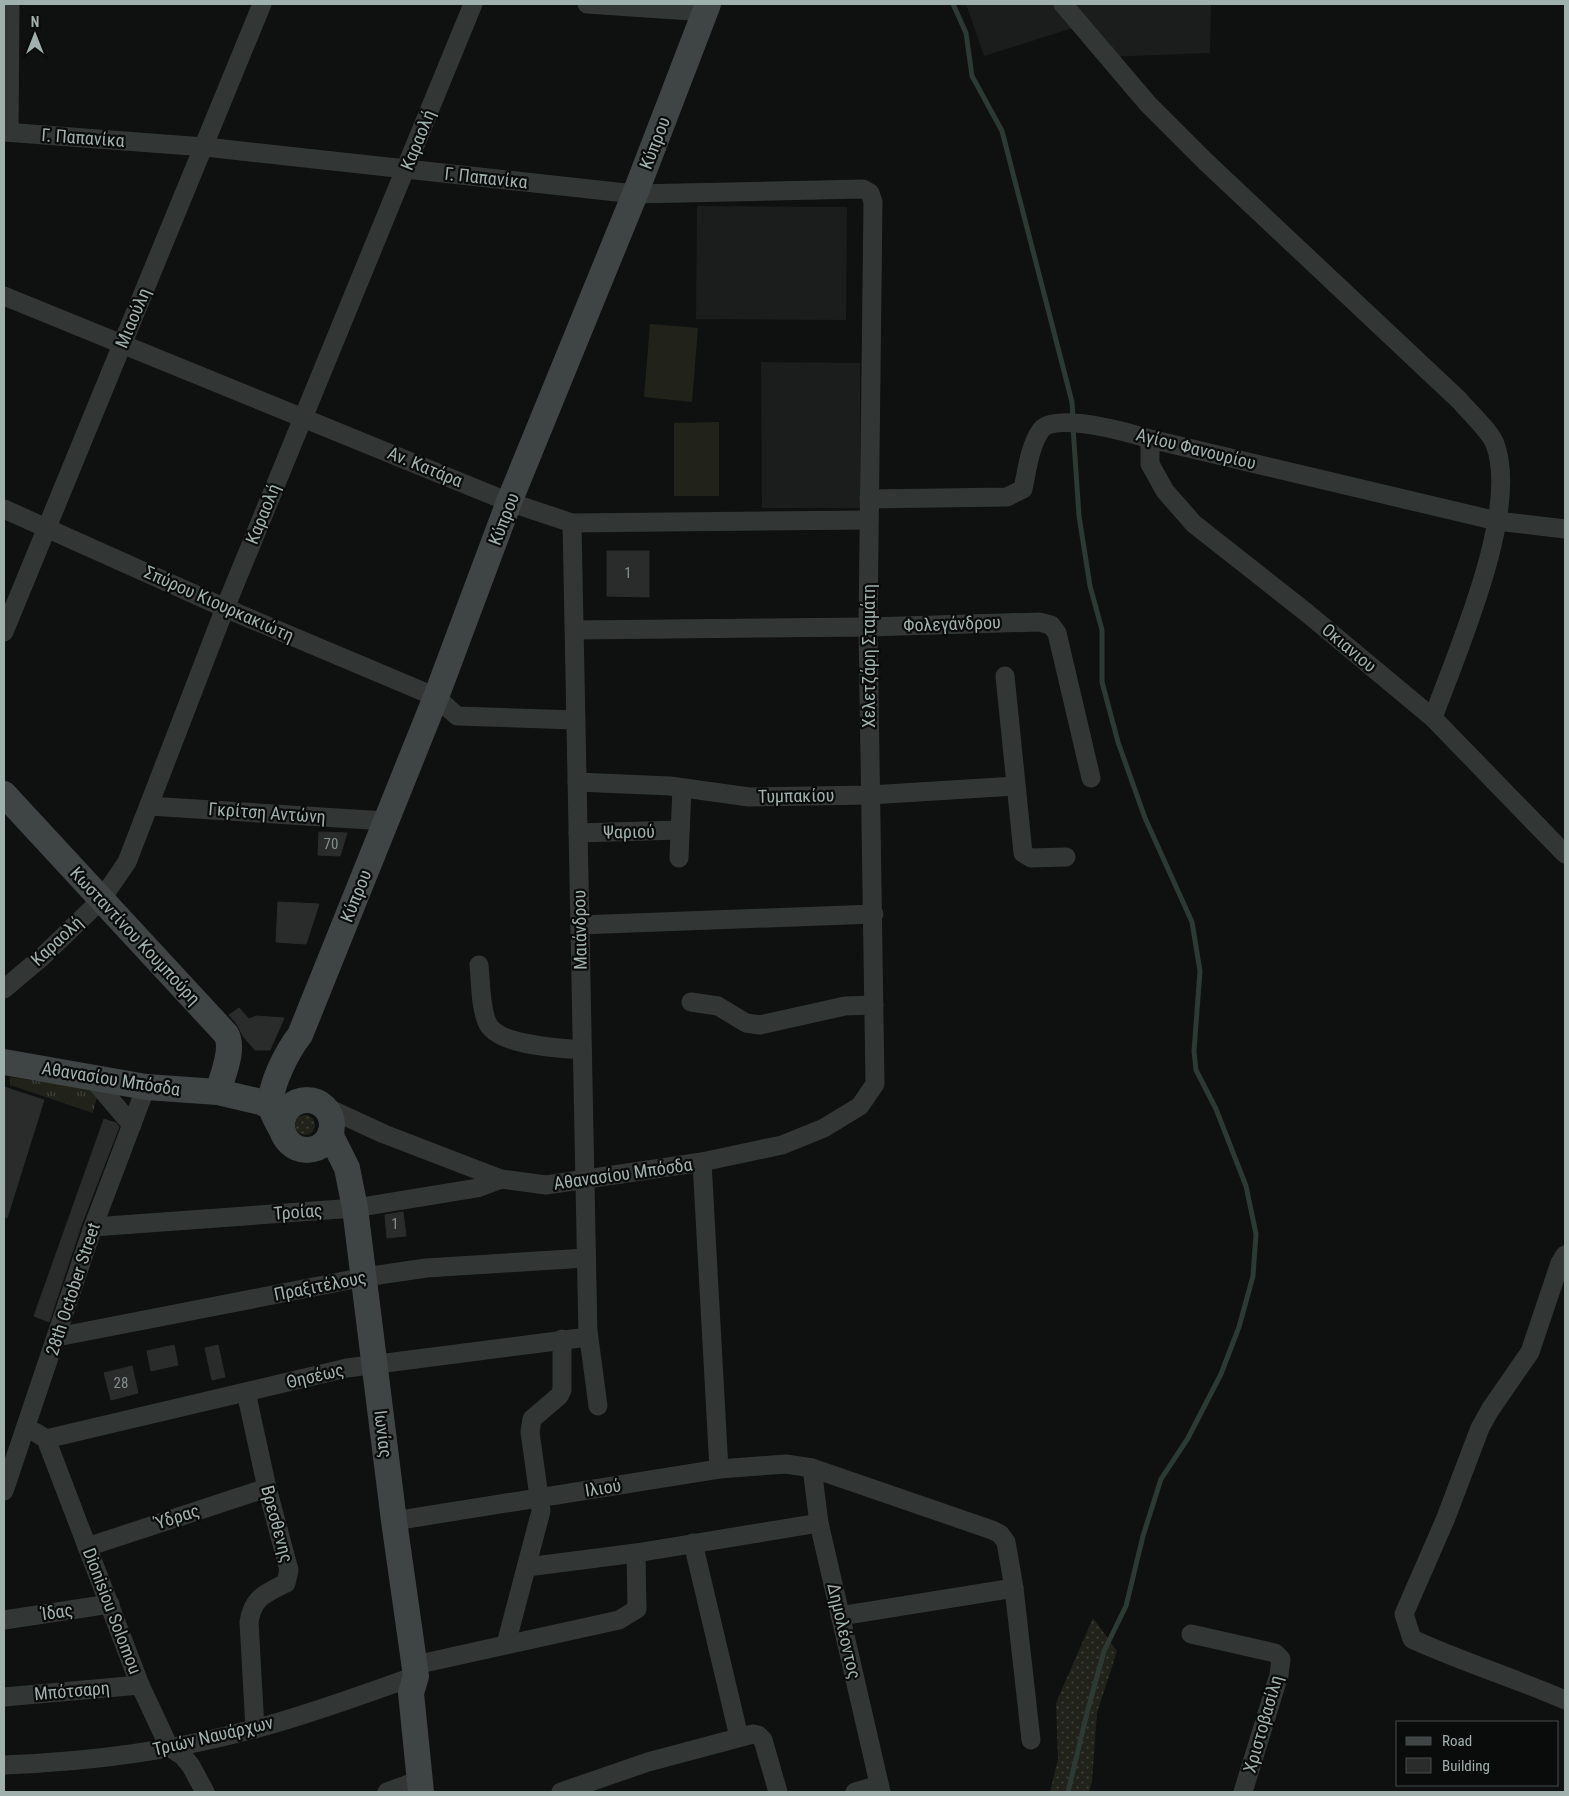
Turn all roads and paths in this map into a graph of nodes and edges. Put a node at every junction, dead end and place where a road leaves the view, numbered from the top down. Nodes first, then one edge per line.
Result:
1 (10, 4) edge
2 (262, 4) edge
3 (473, 4) edge
4 (587, 4) edge
5 (1063, 4) edge
6 (707, 8) edge
7 (7, 132) edge
8 (205, 147) junction
9 (407, 169) junction
10 (635, 194) junction
11 (873, 202) joint
12 (4, 296) edge
13 (121, 344) junction
14 (302, 418) junction
15 (1150, 439) junction
16 (869, 499) junction
17 (509, 502) junction
18 (4, 509) edge
19 (869, 520) junction
20 (1496, 521) junction
21 (572, 523) junction
22 (46, 527) junction
23 (1565, 529) edge
24 (225, 608) junction
25 (868, 627) junction
26 (574, 630) junction
27 (4, 632) edge
28 (1005, 676) dead end
29 (436, 697) junction
30 (1433, 718) junction
31 (576, 720) junction
32 (1091, 778) dead end
33 (577, 782) junction
34 (1015, 786) junction
35 (682, 788) junction
36 (4, 794) edge
37 (870, 795) junction
38 (149, 806) junction
39 (386, 821) junction
40 (680, 830) junction
41 (578, 833) junction
42 (1565, 854) edge
43 (1066, 857) dead end
44 (679, 858) dead end
45 (101, 900) junction
46 (874, 914) junction
47 (580, 925) junction
48 (479, 965) dead end
49 (4, 989) edge
50 (690, 1002) dead end
51 (874, 1005) junction
52 (582, 1050) junction
53 (4, 1062) edge
54 (92, 1078) junction
55 (146, 1087) junction
56 (218, 1092) junction
57 (295, 1098) junction
58 (860, 1106) joint
59 (132, 1126) junction
60 (330, 1134) junction
61 (384, 1134) junction
62 (290, 1141) junction
63 (702, 1162) junction
64 (585, 1178) junction
65 (501, 1179) junction
66 (354, 1200) junction
67 (93, 1227) junction
68 (1565, 1255) edge
69 (586, 1258) junction
70 (365, 1278) junction
71 (588, 1334) junction
72 (57, 1337) junction
73 (562, 1339) junction
74 (374, 1364) junction
75 (246, 1392) junction
76 (598, 1406) dead end
77 (27, 1427) junction
78 (46, 1439) junction
79 (812, 1468) junction
80 (719, 1469) junction
81 (267, 1488) junction
82 (4, 1491) edge
83 (539, 1499) junction
84 (394, 1521) junction
85 (819, 1523) junction
86 (693, 1544) junction
87 (87, 1547) junction
88 (636, 1552) junction
89 (527, 1567) junction
90 (1014, 1588) junction
91 (110, 1604) junction
92 (840, 1616) junction
93 (4, 1620) edge
94 (1192, 1634) dead end
95 (506, 1644) junction
96 (416, 1670) junction
97 (140, 1685) junction
98 (4, 1697) edge
99 (1565, 1700) edge
100 (255, 1729) junction
101 (739, 1737) junction
102 (1031, 1740) dead end
103 (169, 1747) junction
104 (4, 1764) edge
105 (426, 1788) edge
106 (880, 1789) edge
107 (205, 1792) edge
108 (387, 1792) edge
109 (561, 1792) edge
110 (778, 1792) edge
111 (855, 1792) edge
112 (1243, 1792) edge

1 - 7 street
2 - 8 street, Μιαούλη
3 - 9 street, Καραολή
4 - 6 street
5 - 20 street
6 - 10 street, Κύπρου
7 - 8 street, Γ. Παπανίκα
8 - 9 street, Γ. Παπανίκα
8 - 13 street, Μιαούλη
9 - 10 street, Γ. Παπανίκα
9 - 14 street, Καραολή
10 - 11 street, Γ. Παπανίκα
10 - 17 street, Κύπρου
11 - 16 street, Χελετζάρη Σταμάτη
12 - 13 street, Αν. Κατάρα
13 - 14 street, Αν. Κατάρα
13 - 22 street, Μιαούλη
14 - 17 street, Αν. Κατάρα
14 - 24 street, Καραολή
15 - 16 street, Αγίου Φανουρίου
15 - 20 street, Αγίου Φανουρίου
15 - 30 street, Οκιανιου
16 - 19 street, Χελετζάρη Σταμάτη
17 - 21 street, Αν. Κατάρα
17 - 29 street, Κύπρου
18 - 22 street, Σπύρου Κιουρκακιώτη
19 - 21 street, Αν. Κατάρα
19 - 25 street, Χελετζάρη Σταμάτη
20 - 23 street, Αγίου Φανουρίου
20 - 30 street
21 - 26 street, Μαιάνδρου
22 - 24 street, Σπύρου Κιουρκακιώτη
22 - 27 street, Μιαούλη
24 - 29 street, Σπύρου Κιουρκακιώτη
24 - 38 street, Καραολή
25 - 26 street, Φολεγάνδρου
25 - 32 street, Φολεγάνδρου
25 - 37 street, Χελετζάρη Σταμάτη
26 - 31 street, Μαιάνδρου
28 - 34 street
29 - 31 street, Σπύρου Κιουρκακιώτη
29 - 39 street, Κύπρου
30 - 42 street, Οκιανιου
31 - 33 street, Μαιάνδρου
33 - 35 street, Τυμπακίου
33 - 41 street, Μαιάνδρου
34 - 37 street, Τυμπακίου
34 - 43 street
35 - 37 street, Τυμπακίου
35 - 40 street
36 - 45 street, Κωσταντίνου Κουμπούρη
37 - 46 street, Χελετζάρη Σταμάτη
38 - 39 street, Γκρίτση Αντώνη
38 - 45 street, Καραολή
39 - 57 street, Κύπρου
40 - 41 street, Ψαριού
40 - 44 street
41 - 47 street, Μαιάνδρου
45 - 49 street, Καραολή
45 - 56 street, Κωσταντίνου Κουμπούρη
46 - 47 street
46 - 51 street, Χελετζάρη Σταμάτη
47 - 52 street, Μαιάνδρου
48 - 52 street
50 - 51 street
51 - 58 street, Χελετζάρη Σταμάτη
52 - 64 street, Μαιάνδρου
53 - 54 street, Αθανασίου Μπόσδα
54 - 55 street, Αθανασίου Μπόσδα
54 - 59 street
55 - 56 street, Αθανασίου Μπόσδα
55 - 59 street, 28th October Street
56 - 57 street, Αθανασίου Μπόσδα
57 - 60 street, Ιωνίας
57 - 61 street, Αθανασίου Μπόσδα
57 - 62 street, Κύπρου
57 - 62 street
58 - 63 street, Αθανασίου Μπόσδα
59 - 67 street, 28th October Street
60 - 61 street, Αθανασίου Μπόσδα
60 - 62 street
60 - 66 street, Ιωνίας
61 - 65 street, Αθανασίου Μπόσδα
62 - 66 street
63 - 64 street, Αθανασίου Μπόσδα
63 - 80 street
64 - 65 street, Αθανασίου Μπόσδα
64 - 69 street, Μαιάνδρου
65 - 66 street, Τροίας
66 - 67 street, Τροίας
66 - 70 street, Ιωνίας
67 - 72 street, 28th October Street
68 - 99 street
69 - 70 street, Πραξιτέλους
69 - 71 street, Μαιάνδρου
70 - 72 street, Πραξιτέλους
70 - 74 street, Ιωνίας
71 - 73 street, Θησέως
71 - 76 street, Μαιάνδρου
72 - 77 street, 28th October Street
73 - 74 street, Θησέως
73 - 83 street
74 - 75 street, Θησέως
74 - 84 street, Ιωνίας
75 - 78 street, Θησέως
75 - 81 street, Βρεσθενης
77 - 78 street
77 - 82 street, 28th October Street
78 - 87 street, Dionisiou Solomou
79 - 80 street, Ιλιού
79 - 85 street, Δημολέοντος
79 - 90 street, Ιλιού
80 - 83 street, Ιλιού
81 - 87 street, Ύδρας
81 - 100 street, Βρεσθενης
83 - 84 street, Ιλιού
83 - 89 street
84 - 96 street, Ιωνίας
85 - 86 street
85 - 92 street, Δημολέοντος
86 - 88 street
86 - 101 street
87 - 91 street, Dionisiou Solomou
88 - 89 street
88 - 95 street, Τριών Ναυάρχων
89 - 95 street
90 - 92 street
90 - 102 street, Ιλιού
91 - 93 street, Ίδας
91 - 97 street, Dionisiou Solomou
92 - 106 street, Δημολέοντος
94 - 112 street, Χριστοβασίλη
95 - 96 street, Τριών Ναυάρχων
96 - 100 street, Τριών Ναυάρχων
96 - 105 street, Ιωνίας
97 - 98 street, Μπότσαρη
97 - 103 street, Dionisiou Solomou
100 - 103 street, Τριών Ναυάρχων
101 - 109 street
101 - 110 street
103 - 104 street, Τριών Ναυάρχων
103 - 107 street, Dionisiou Solomou
105 - 108 street
106 - 111 street

